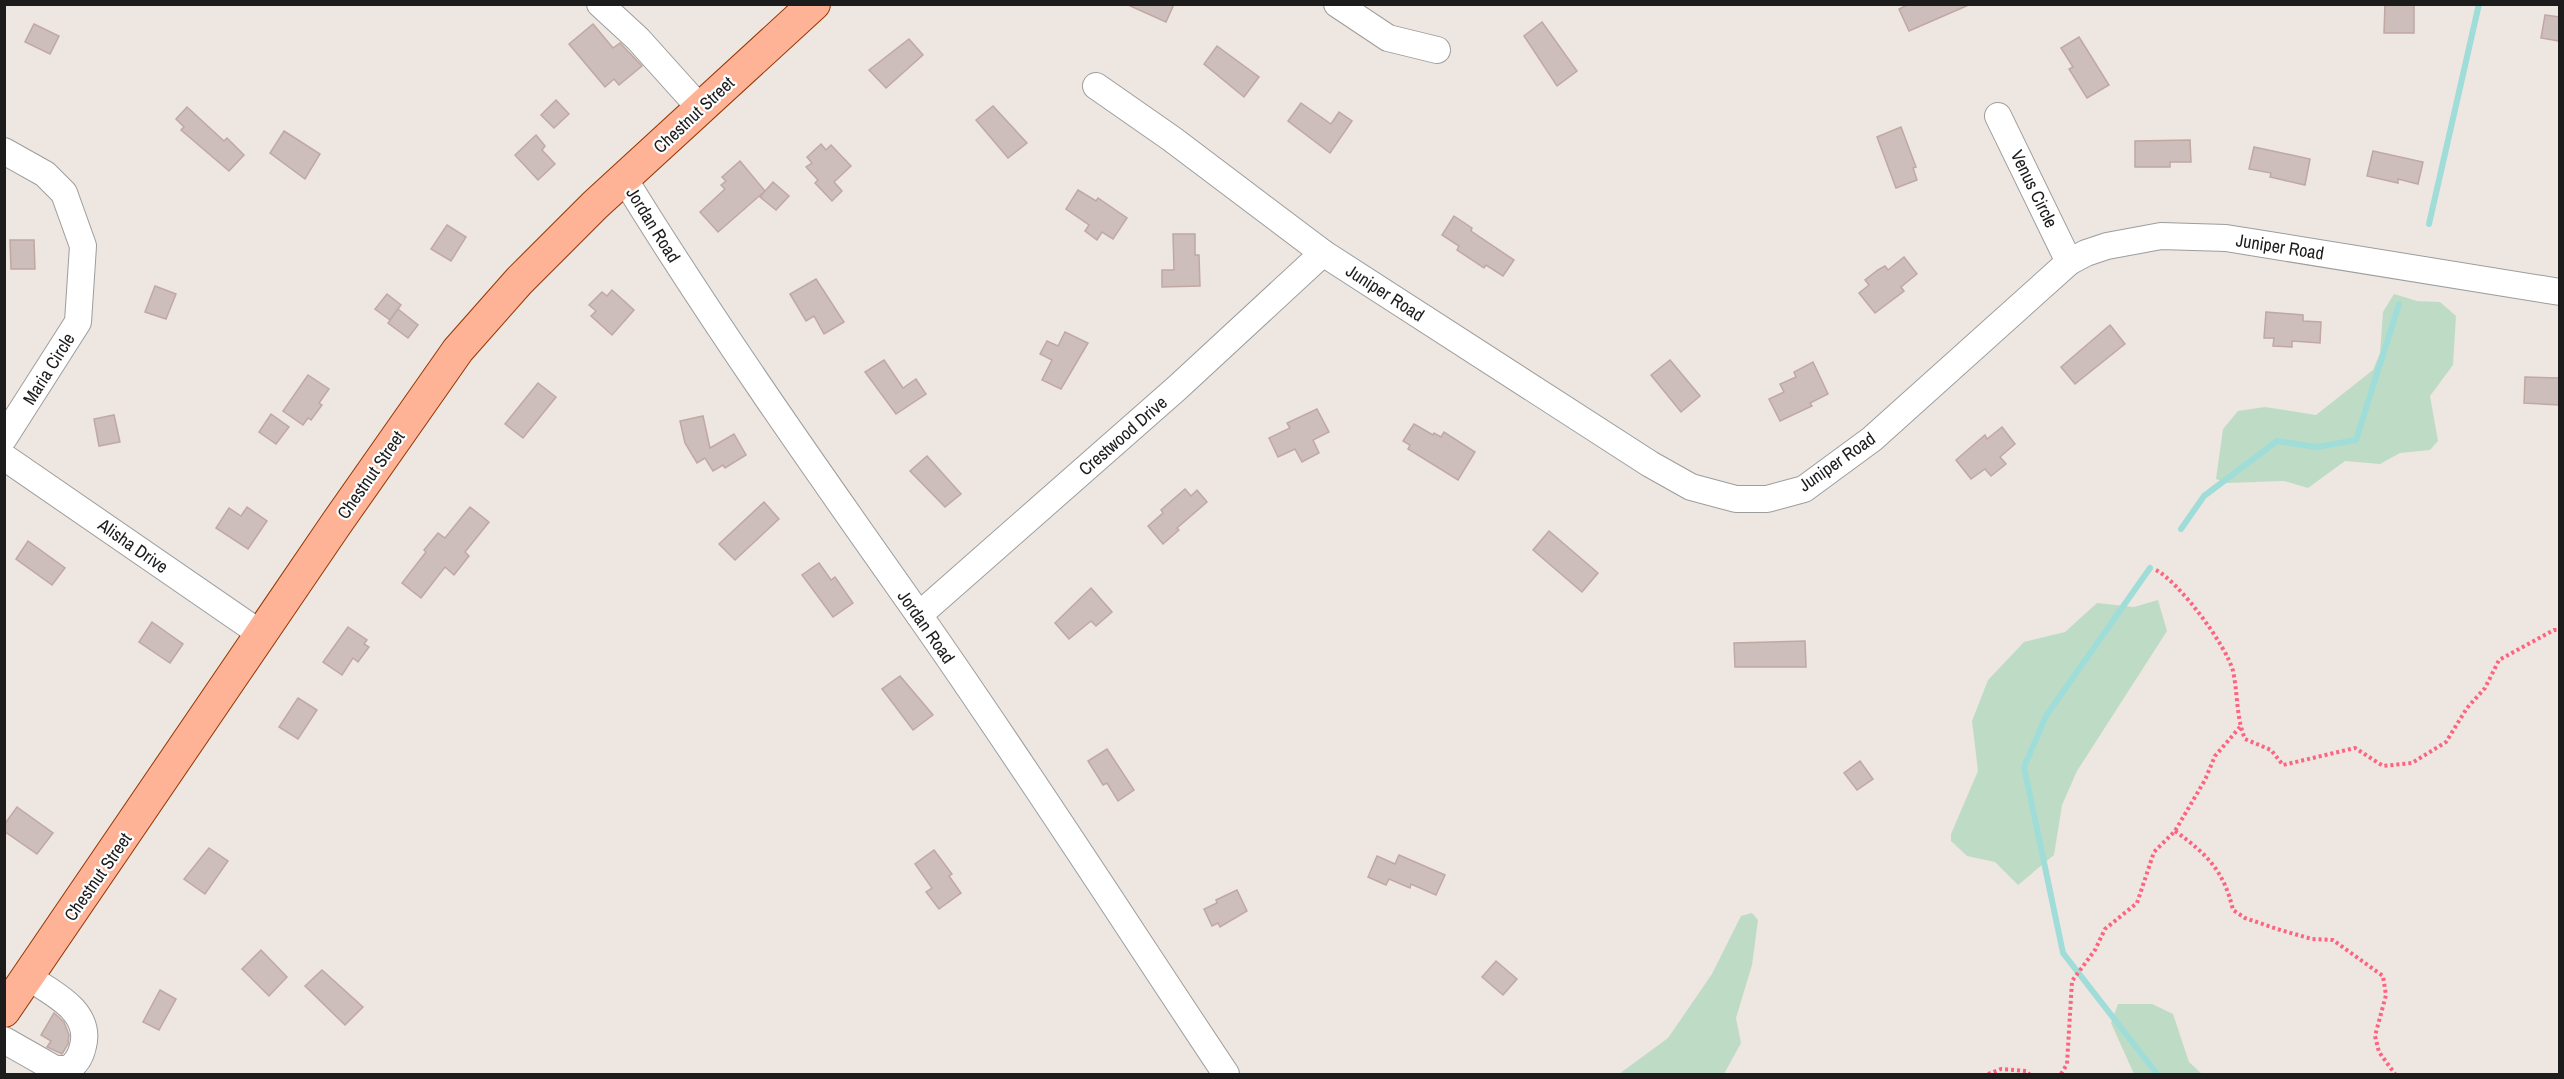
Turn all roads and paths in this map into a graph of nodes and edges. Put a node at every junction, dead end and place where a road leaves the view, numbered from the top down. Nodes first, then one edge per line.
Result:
1 (600, 4) edge
2 (814, 4) edge
3 (1337, 4) edge
4 (1437, 50) dead end
5 (1096, 86) dead end
6 (700, 108) junction
7 (1998, 116) dead end
8 (4, 152) edge
9 (625, 180) junction
10 (1323, 253) junction
11 (2069, 262) junction
12 (2559, 292) edge
13 (4, 438) edge
14 (4, 457) edge
15 (2156, 570) dead end
16 (919, 615) junction
17 (2559, 630) edge
18 (261, 634) junction
19 (2240, 727) junction
20 (2175, 831) junction
21 (28, 977) junction
22 (4, 1011) edge
23 (4, 1040) edge
24 (1226, 1074) edge
25 (1988, 1074) edge
26 (2029, 1074) edge
27 (2061, 1074) edge
28 (2395, 1074) edge

1 - 6 street
2 - 6 main road, Chestnut Street
3 - 4 street
5 - 10 street, Juniper Road
6 - 9 main road, Chestnut Street
7 - 11 street, Venus Circle
8 - 13 street, Maria Circle
9 - 16 street, Jordan Road
9 - 18 main road, Chestnut Street
10 - 11 street, Juniper Road
10 - 16 street, Crestwood Drive
11 - 12 street, Juniper Road
14 - 18 street, Alisha Drive
15 - 19 path
16 - 24 street, Jordan Road
17 - 19 path
18 - 21 main road, Chestnut Street
19 - 20 path
20 - 27 path
20 - 28 path
21 - 22 main road, Chestnut Street
21 - 23 street
25 - 26 path

